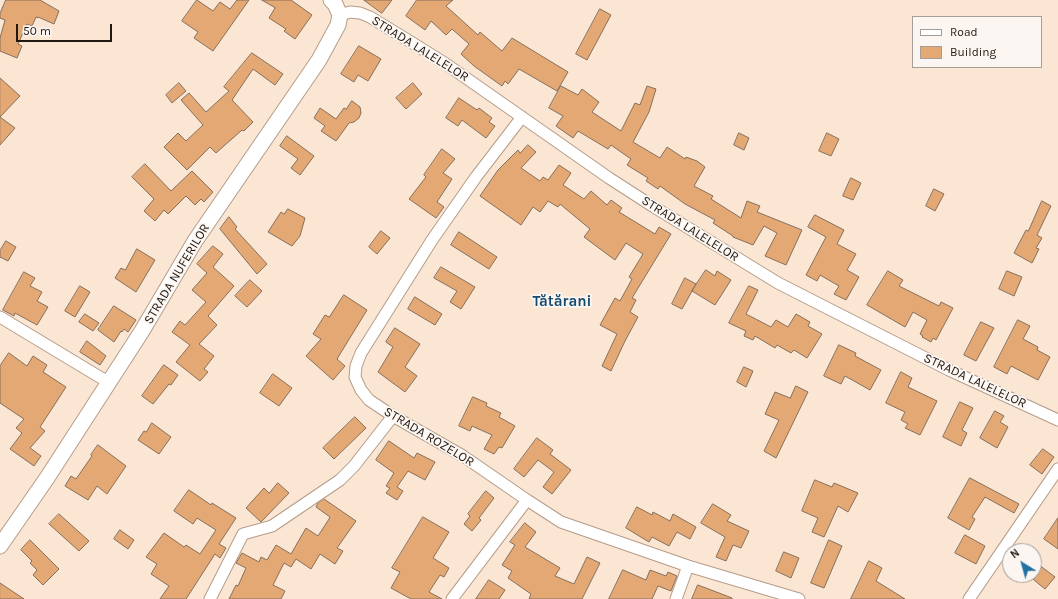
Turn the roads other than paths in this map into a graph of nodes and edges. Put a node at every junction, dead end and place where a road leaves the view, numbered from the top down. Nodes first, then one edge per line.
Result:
1 (331, 0) edge
2 (340, 15) junction
3 (522, 117) junction
4 (0, 316) edge
5 (108, 382) junction
6 (393, 416) junction
7 (1058, 420) edge
8 (1058, 469) edge
9 (527, 500) junction
10 (0, 546) edge
11 (688, 566) junction
12 (210, 599) edge
13 (452, 599) edge
14 (676, 599) edge
15 (799, 599) edge
16 (970, 599) edge

1 - 2 main road
2 - 3 street, STRADA LALELELOR
2 - 5 main road, STRADA NUFERILOR
3 - 6 street, STRADA ROZELOR
3 - 7 street, STRADA LALELELOR
4 - 5 street
5 - 10 main road, STRADA NUFERILOR
6 - 9 street, STRADA ROZELOR
6 - 12 street
8 - 16 street
9 - 11 street, STRADA ROZELOR
9 - 13 street
11 - 14 street
11 - 15 street, STRADA ROZELOR

